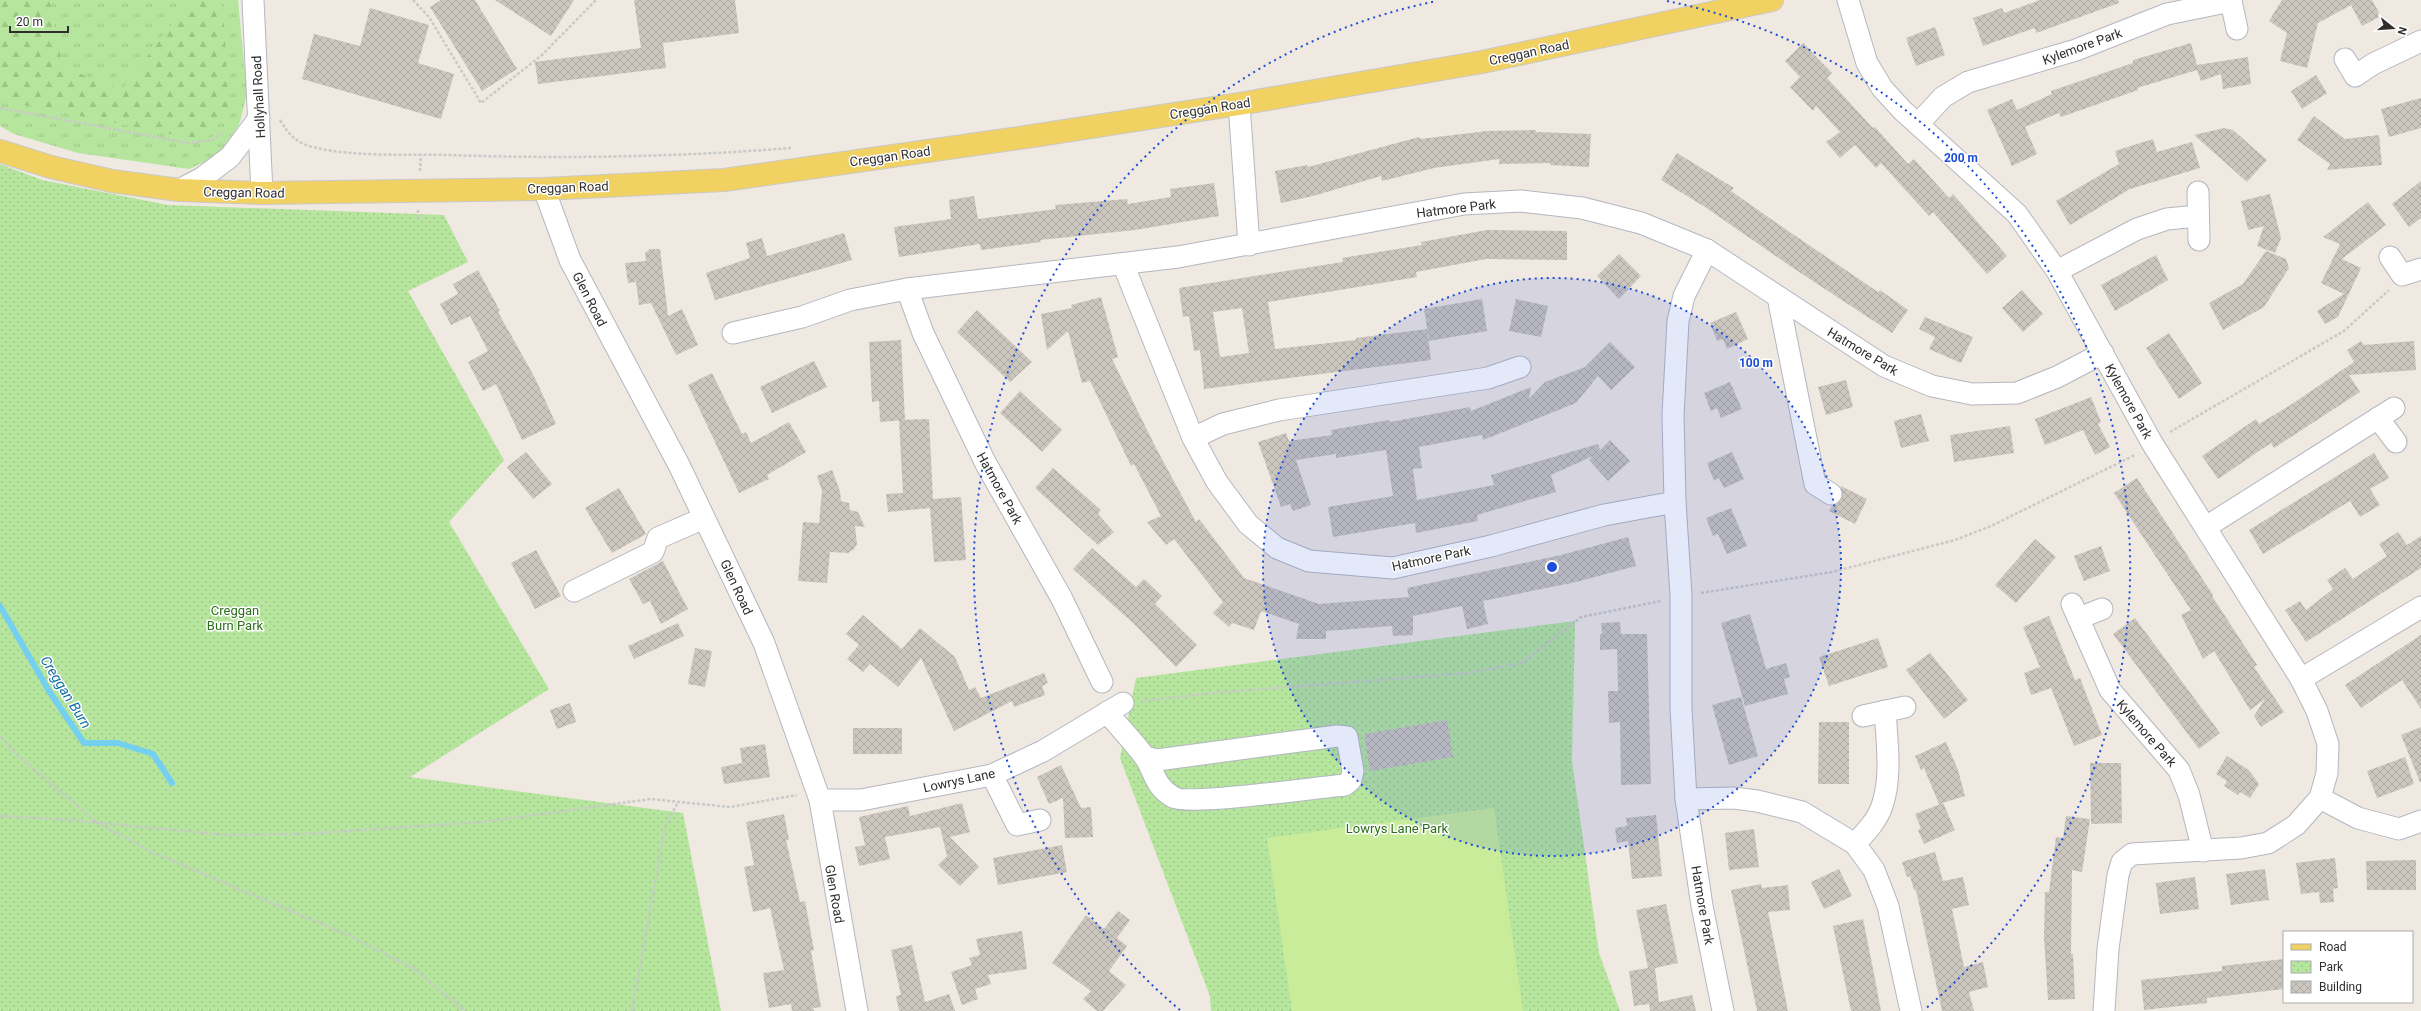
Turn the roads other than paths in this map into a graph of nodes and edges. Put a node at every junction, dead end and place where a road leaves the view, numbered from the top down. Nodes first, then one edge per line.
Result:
1 (253, 0) edge
2 (1772, 0) edge
3 (1848, 0) edge
4 (2237, 30) dead end
5 (2421, 41) edge
6 (2345, 59) dead end
7 (1240, 104) junction
8 (259, 111) junction
9 (1918, 124) junction
10 (0, 151) edge
11 (544, 189) junction
12 (179, 190) junction
13 (2198, 192) dead end
14 (262, 193) junction
15 (2198, 216) junction
16 (2199, 240) dead end
17 (1249, 245) junction
18 (1707, 250) junction
19 (2390, 256) dead end
20 (1123, 264) junction
21 (2057, 271) junction
22 (2412, 272) edge
23 (907, 289) junction
24 (1778, 297) junction
25 (733, 333) dead end
26 (2103, 354) junction
27 (1520, 368) dead end
28 (1193, 438) junction
29 (2396, 442) dead end
30 (1831, 494) dead end
31 (1675, 502) junction
32 (704, 518) junction
33 (2206, 527) junction
34 (574, 591) dead end
35 (2421, 607) edge
36 (2102, 609) dead end
37 (2301, 679) junction
38 (1102, 682) dead end
39 (1863, 716) dead end
40 (1145, 757) junction
41 (992, 775) junction
42 (819, 796) junction
43 (2320, 798) junction
44 (1686, 799) junction
45 (1040, 820) dead end
46 (2421, 821) edge
47 (1855, 844) junction
48 (2203, 851) junction
49 (857, 1011) edge
50 (1723, 1011) edge
51 (1911, 1011) edge
52 (2104, 1011) edge

1 - 8 street, Hollyhall Road
2 - 7 main road, Creggan Road
3 - 9 street, Kylemore Park
4 - 9 street, Kylemore Park
5 - 6 street
7 - 11 main road, Creggan Road
7 - 17 street
8 - 12 street
8 - 14 street, Hollyhall Road
9 - 21 street, Kylemore Park
10 - 12 main road, Creggan Road
11 - 14 main road, Creggan Road
11 - 32 street, Glen Road
12 - 14 main road, Creggan Road
13 - 15 street
15 - 16 street
15 - 21 street
17 - 18 street, Hatmore Park
17 - 20 street, Hatmore Park
18 - 24 street, Hatmore Park
18 - 31 street, Hatmore Park
19 - 22 street
20 - 23 street, Hatmore Park
20 - 28 street, Hatmore Park
21 - 26 street, Kylemore Park
23 - 25 street, Hatmore Park
23 - 38 street, Hatmore Park
24 - 26 street, Hatmore Park
24 - 30 street
26 - 33 street, Kylemore Park
27 - 28 street
28 - 31 street, Hatmore Park
29 - 33 street
31 - 44 street, Hatmore Park
32 - 34 street
32 - 42 street, Glen Road
33 - 37 street, Kylemore Park
35 - 37 street
36 - 48 street, Kylemore Park
37 - 43 street, Kylemore Park
39 - 47 street
40 - 40 street
40 - 41 street, Lowrys Lane
41 - 42 street, Lowrys Lane
41 - 45 street
42 - 49 street, Glen Road
43 - 46 street
43 - 48 street, Kylemore Park
44 - 47 street
44 - 50 street, Hatmore Park
47 - 51 street
48 - 52 street, Kylemore Park

